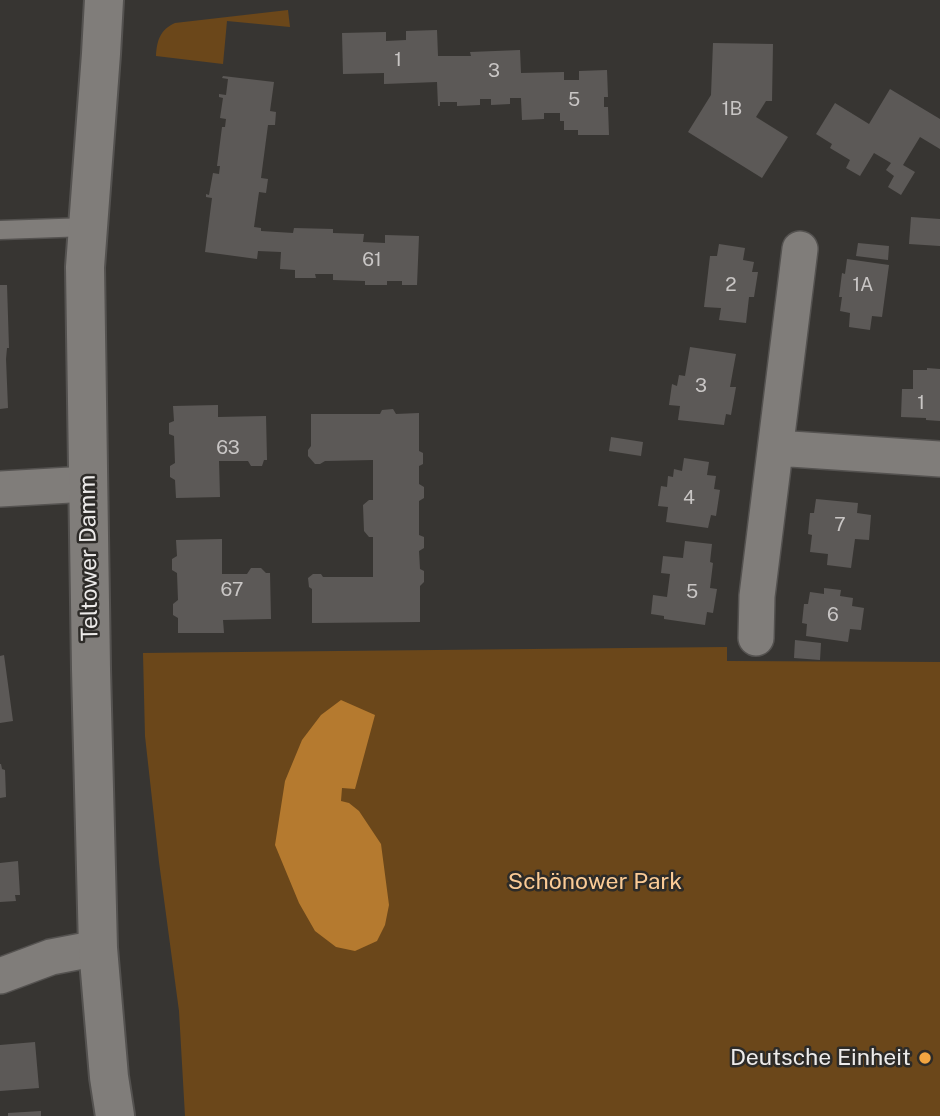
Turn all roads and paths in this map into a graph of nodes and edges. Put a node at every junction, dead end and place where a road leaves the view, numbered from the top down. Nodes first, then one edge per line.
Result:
1 (104, 0) edge
2 (88, 227) junction
3 (7, 230) edge
4 (0, 244) edge
5 (800, 249) dead end
6 (776, 449) junction
7 (940, 459) edge
8 (88, 484) junction
9 (0, 489) edge
10 (757, 638) dead end
11 (98, 948) junction
12 (0, 976) edge
13 (115, 1116) edge

1 - 2 main road, Teltower Damm
2 - 3 lane
2 - 8 main road, Teltower Damm
3 - 4 lane
5 - 6 street
6 - 7 street
6 - 10 street
8 - 9 street
8 - 11 main road, Teltower Damm
11 - 12 street
11 - 13 main road, Teltower Damm

